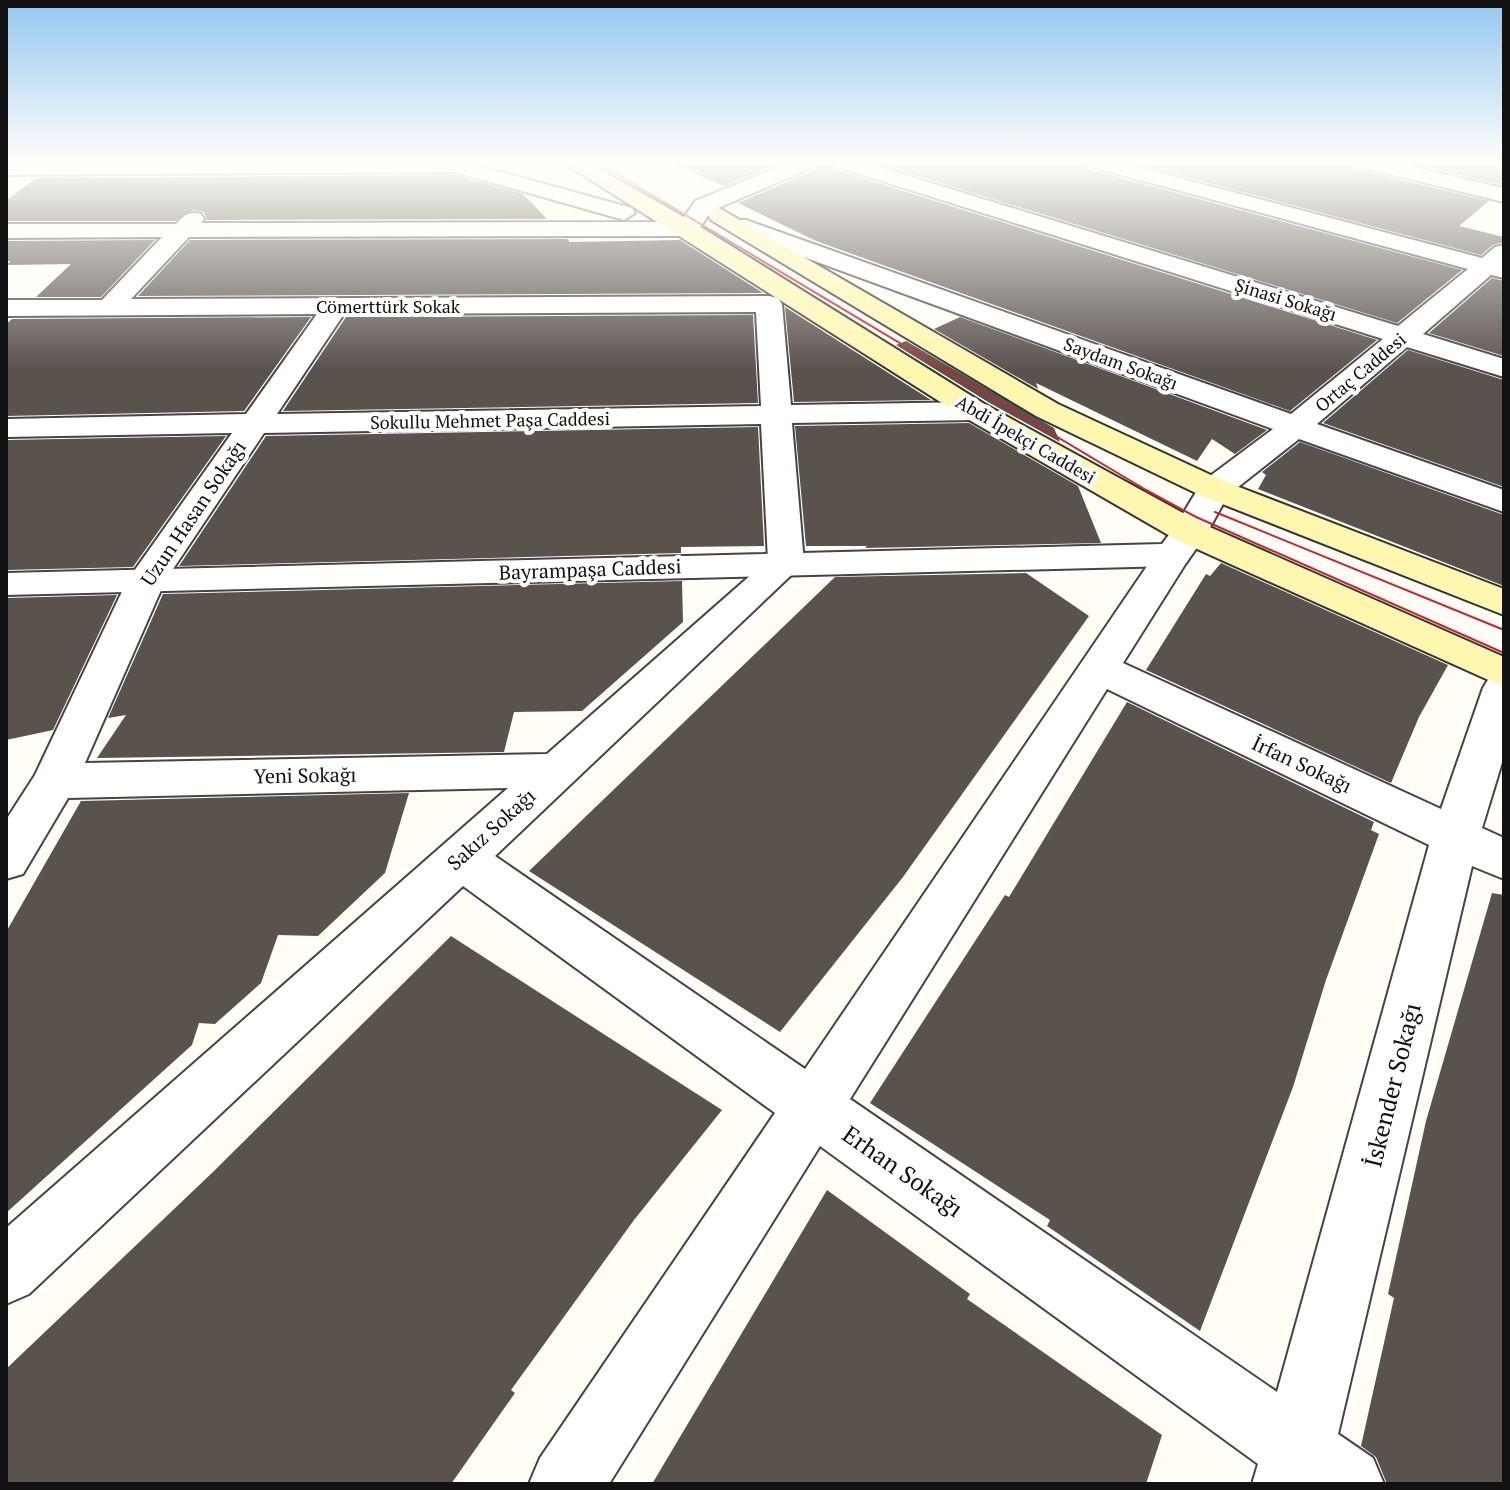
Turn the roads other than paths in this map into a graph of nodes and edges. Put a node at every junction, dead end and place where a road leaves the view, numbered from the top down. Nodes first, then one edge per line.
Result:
1 (6, 231) edge
2 (182, 231) junction
3 (199, 231) edge
4 (715, 231) edge
5 (747, 231) edge
6 (753, 231) edge
7 (1065, 231) edge
8 (1369, 231) edge
9 (1498, 263) edge
10 (336, 306) junction
11 (110, 307) junction
12 (6, 308) edge
13 (1405, 335) junction
14 (1504, 368) edge
15 (975, 411) junction
16 (776, 413) junction
17 (252, 425) junction
18 (1296, 426) junction
19 (6, 428) edge
20 (1214, 489) junction
21 (1504, 502) edge
22 (1182, 543) junction
23 (786, 563) junction
24 (146, 581) junction
25 (6, 584) edge
26 (1504, 603) edge
27 (1099, 668) junction
28 (1504, 673) edge
29 (1504, 688) edge
30 (556, 770) junction
31 (55, 781) junction
32 (1480, 848) edge
33 (459, 857) junction
34 (6, 860) edge
35 (812, 1108) junction
36 (6, 1271) edge
37 (1294, 1467) edge
38 (566, 1484) edge
39 (1347, 1484) edge

1 - 2 street
2 - 3 street
2 - 11 street
4 - 15 main road, Abdi İpekçi Caddesi
5 - 20 main road, Abdi İpekçi Caddesi
6 - 18 street, Saydam Sokağı
7 - 13 street, Şinasi Sokağı
8 - 9 street
9 - 13 street, Ortaç Caddesi
10 - 11 street, Cömerttürk Sokak
10 - 16 street, Cömerttürk Sokak
10 - 17 street, Uzun Hasan Sokağı
11 - 12 street, Cömerttürk Sokak
13 - 14 street, Şinasi Sokağı
13 - 18 street, Ortaç Caddesi
15 - 16 street, Sokullu Mehmet Paşa Caddesi
15 - 22 main road, Abdi İpekçi Caddesi
16 - 17 street, Sokullu Mehmet Paşa Caddesi
16 - 23 street
17 - 19 street, Sokullu Mehmet Paşa Caddesi
17 - 24 street, Uzun Hasan Sokağı
18 - 20 street, Ortaç Caddesi
18 - 21 street, Saydam Sokağı
20 - 22 street
20 - 26 main road, Abdi İpekçi Caddesi
22 - 23 street, Bayrampaşa Caddesi
22 - 27 street
22 - 28 main road, Abdi İpekçi Caddesi
23 - 24 street, Bayrampaşa Caddesi
23 - 30 street, Sakız Sokağı
24 - 25 street, Bayrampaşa Caddesi
24 - 31 street, Uzun Hasan Sokağı
27 - 32 street, İrfan Sokağı
27 - 35 street
29 - 32 street, İskender Sokağı
30 - 31 street, Yeni Sokağı
30 - 33 street, Sakız Sokağı
31 - 34 street, Uzun Hasan Sokağı
32 - 37 street, İskender Sokağı
33 - 35 street, Erhan Sokağı
33 - 36 street, Sakız Sokağı
35 - 37 street, Erhan Sokağı
35 - 38 street
37 - 39 street, Erhan Sokağı

